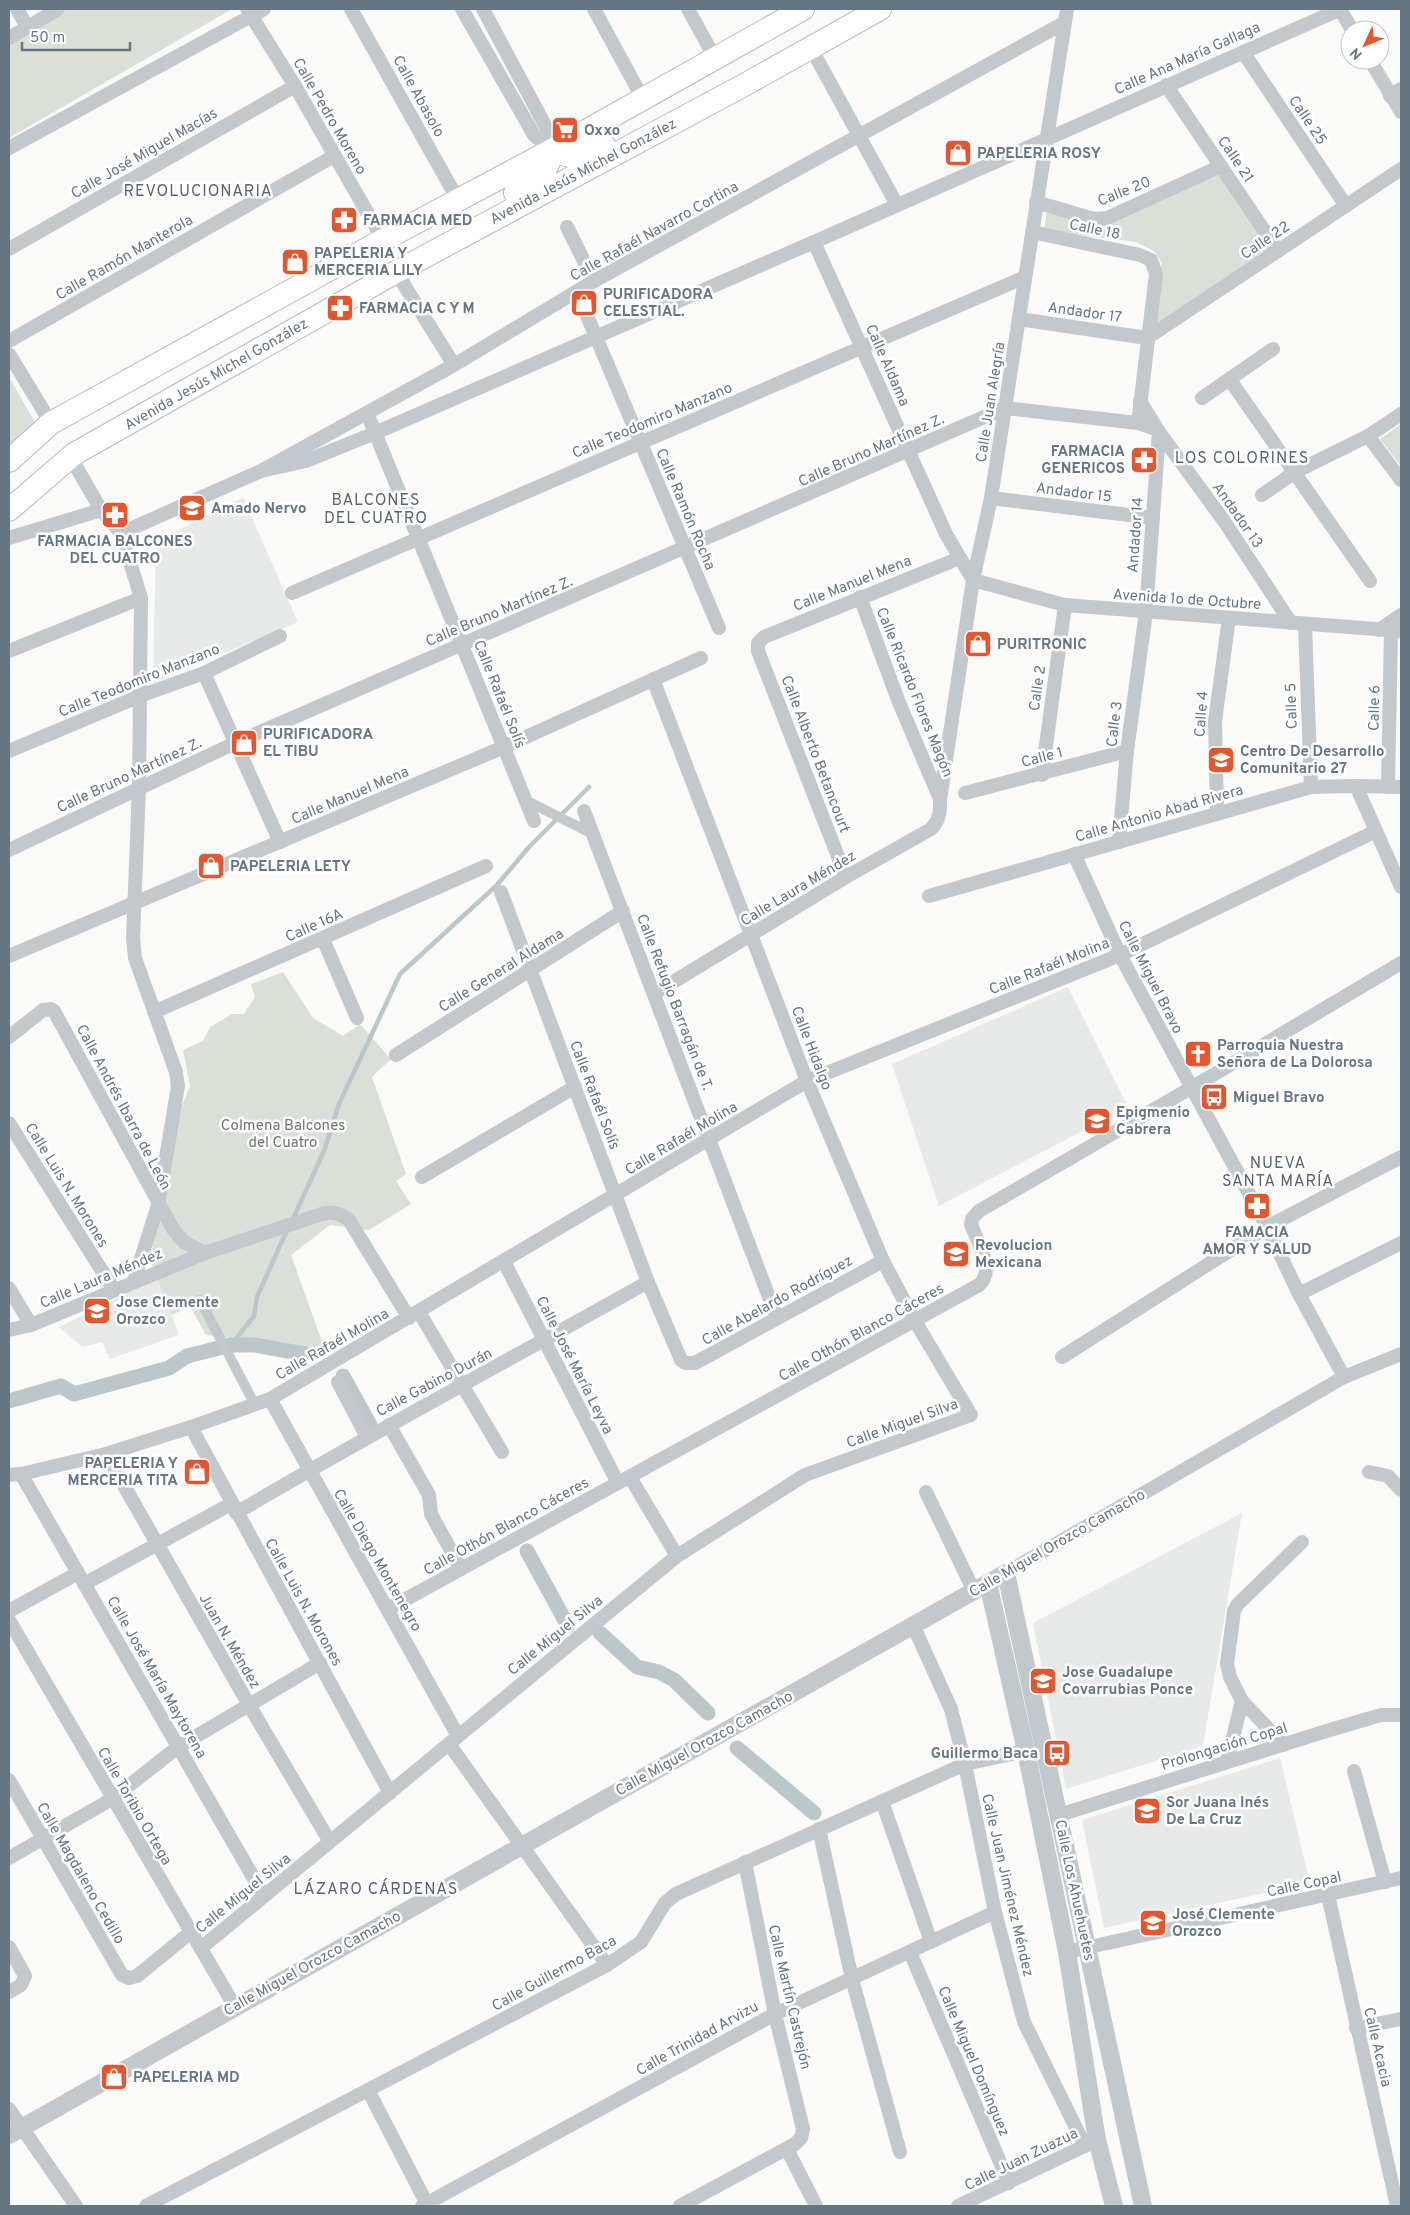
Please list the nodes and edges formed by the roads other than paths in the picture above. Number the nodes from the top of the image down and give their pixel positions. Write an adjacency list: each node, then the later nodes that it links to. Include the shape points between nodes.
1 (17, 9): 16 (street)
2 (58, 9): 16 (street)
3 (264, 9): 12 (street)
4 (351, 9): 35 (street, Calle Abasolo)
5 (462, 9): 31 (street, via 534,135)
6 (483, 9): 31 (street, via 548,129)
7 (594, 9): 26 (street)
8 (688, 9): 20 (street)
9 (880, 9): 18 (main road, Avenida Jesús Michel González)
10 (1066, 9): 15 (street, Calle Juan Alegría)
11 (1340, 9): 14 (street); 19 (street, Calle Ana María Gallaga)
12 (249, 12): 23 (street, Calle Pedro Moreno); 30 (street)
13 (790, 12): 20 (main road)
14 (1346, 20)
15 (1064, 23): 28 (street, Calle Rafaél Navarro Cortina); 29 (street, Calle Juan Alegría)
16 (27, 27): 17 (street)
17 (9, 38)
18 (811, 48): 22 (main road, Avenida Jesús Michel González); 28 (street)
19 (1243, 52): 24 (street, Calle Ana María Gallaga); 38 (street, Calle 25)
20 (716, 60): 26 (main road)
21 (1378, 70): 25 (street)
22 (746, 84): 31 (main road, via 701,92 584,156 571,158); 45 (main road, Avenida Jesús Michel González)
23 (295, 86): 32 (street, Calle Pedro Moreno); 43 (street, Calle José Miguel Macías)
24 (1166, 86): 29 (street, Calle Ana María Gallaga); 33 (street, Calle 21)
25 (1396, 92): 27 (street)
26 (643, 99): 31 (main road)
27 (1401, 112)
28 (859, 136): 37 (street); 47 (street, Calle Rafaél Navarro Cortina)
29 (1046, 138): 36 (street, Calle Juan Alegría); 37 (street, Calle Rafaél Navarro Cortina)
30 (9, 148)
31 (552, 150): 35 (main road); 45 (main road, via 549,166 537,180 431,241)
32 (334, 156): 41 (street, Calle Pedro Moreno); 52 (street, Calle Ramón Manterola)
33 (1221, 166): 36 (street, Calle 20, via 1103,219); 44 (street, Calle 21)
34 (1401, 169): 38 (street, Calle 22)
35 (458, 200): 41 (main road)
36 (1036, 202): 40 (street, Calle Juan Alegría)
37 (897, 205): 42 (street, Calle Rafaél Navarro Cortina)
38 (1346, 206): 44 (street, Calle 22)
39 (567, 227): 47 (street)
40 (1032, 232): 46 (street, Calle Juan Alegría); 51 (street, Calle 18, via 1151,260 1156,274)
41 (383, 240): 63 (main road)
42 (814, 242): 50 (street, Calle Rafaél Navarro Cortina); 53 (street, Calle Aldama)
43 (9, 249)
44 (1278, 251): 51 (street, Calle 22)
45 (396, 272): 56 (street); 70 (main road, Avenida Jesús Michel González)
46 (1025, 277): 49 (street, Calle Juan Alegría); 53 (street, Calle Teodomiro Manzano)
47 (594, 281): 48 (street, Calle Rafaél Navarro Cortina)
48 (577, 292): 50 (street, Calle Ramón Rocha); 56 (street, Calle Rafaél Navarro Cortina)
49 (1019, 319): 51 (street, Andador 17); 60 (street, Calle Juan Alegría)
50 (596, 336): 66 (street, Calle Rafaél Navarro Cortina); 68 (street, Calle Ramón Rocha)
51 (1147, 338): 59 (street)
52 (9, 341)
53 (862, 348): 68 (street, Calle Teodomiro Manzano); 69 (street, Calle Aldama)
54 (1273, 349): 57 (street)
55 (9, 354): 63 (street)
56 (454, 365): 61 (street, Calle Rafaél Navarro Cortina)
57 (1230, 380): 58 (street); 73 (street)
58 (1202, 398)
59 (1140, 401): 64 (street); 65 (street, Andador 13)
60 (1005, 408): 64 (street); 69 (street, Calle Bruno Martínez Z.); 76 (street, Calle Juan Alegría)
61 (367, 413): 66 (street, Calle Rafaél Solís); 72 (street, Calle Rafaél Navarro Cortina)
62 (1401, 414): 67 (street)
63 (51, 423): 71 (main road)
64 (1138, 423): 65 (street)
65 (1159, 431): 79 (street, Andador 14); 94 (street, Andador 13)
66 (375, 433): 72 (street, Calle Rafaél Navarro Cortina, via 306,461); 82 (street, Calle Rafaél Solís)
67 (1368, 436): 73 (street); 74 (street)
68 (641, 442): 82 (street, Calle Teodomiro Manzano); 83 (street, Calle Ramón Rocha)
69 (909, 451): 83 (street, Calle Bruno Martínez Z.); 84 (street, Calle Aldama)
70 (70, 456): 77 (main road, Avenida Jesús Michel González); 78 (street)
71 (9, 460)
72 (261, 471): 80 (street, Calle Rafaél Navarro Cortina)
73 (1295, 472): 75 (street); 86 (street)
74 (1401, 480)
75 (1262, 495)
76 (991, 498): 79 (street, Andador 15); 85 (street, Calle Juan Alegría)
77 (9, 510)
78 (100, 510): 80 (street); 81 (street)
79 (1153, 518): 91 (street, Andador 14)
80 (122, 533): 89 (street)
81 (9, 538)
82 (418, 539): 87 (street, Calle Teodomiro Manzano); 99 (street, Calle Rafaél Solís)
83 (685, 548): 95 (street, Calle Ramón Rocha); 99 (street, Calle Bruno Martínez Z.)
84 (960, 558): 85 (street, Calle Aldama); 88 (street, Calle Manuel Mena)
85 (973, 580): 90 (street, Avenida 1o de Octubre); 115 (street, Calle Juan Alegría)
86 (1370, 581)
87 (292, 593)
88 (860, 597): 98 (street, Calle Manuel Mena, via 764,637); 115 (street, Calle Ricardo Flores Magón)
89 (141, 598): 100 (street); 104 (street)
90 (1065, 606): 91 (street, Avenida 1o de Octubre); 109 (street, Calle 2)
91 (1146, 612): 93 (street, Avenida 1o de Octubre); 108 (street, Calle 3)
92 (1401, 615): 96 (street)
93 (1229, 618): 94 (street, Avenida 1o de Octubre); 118 (street, Calle 4, via 1215,721)
94 (1298, 623): 96 (street, Avenida 1o de Octubre); 111 (street, Calle 5)
95 (719, 628)
96 (1391, 630): 112 (street, Calle 6)
97 (280, 636): 102 (street, Calle Teodomiro Manzano)
98 (758, 643): 127 (street, Calle Alberto Betancourt, via 758,651)
99 (462, 645): 105 (street, Calle Bruno Martínez Z.); 106 (street, Calle Rafaél Solís)
100 (9, 651)
101 (701, 658): 103 (street, Calle Manuel Mena)
102 (204, 673): 104 (street, Calle Teodomiro Manzano); 105 (street)
103 (653, 679): 106 (street, Calle Manuel Mena); 133 (street, Calle Hidalgo)
104 (140, 696): 107 (street, Calle Teodomiro Manzano); 113 (street)
105 (235, 743): 113 (street, Calle Bruno Martínez Z.); 122 (street)
106 (504, 747): 116 (street, Calle Rafaél Solís); 122 (street, Calle Manuel Mena)
107 (9, 751)
108 (1127, 751): 109 (street, Calle 1); 123 (street, Calle 3)
109 (1042, 774): 114 (street, Calle 1)
110 (1356, 786): 111 (street, Calle Antonio Abad Rivera); 112 (street, Calle Antonio Abad Rivera); 121 (street)
111 (1311, 787): 118 (street, Calle Antonio Abad Rivera)
112 (1395, 787)
113 (139, 788): 124 (street, Calle Bruno Martínez Z.); 131 (street)
114 (965, 794)
115 (940, 800): 127 (street, Calle Laura Méndez, via 940,814 931,829)
116 (529, 802): 119 (street, Calle Rafaél Solís); 120 (street)
117 (584, 811): 120 (street, Calle Refugio Barragán de T.)
118 (1217, 813): 123 (street, Calle Antonio Abad Rivera)
119 (534, 821)
120 (589, 832): 132 (street, Calle Refugio Barragán de T.)
121 (1376, 832): 128 (street); 135 (street, Calle Rafaél Molina)
122 (280, 842): 131 (street, Calle Manuel Mena)
123 (1119, 842): 125 (street, Calle Antonio Abad Rivera)
124 (9, 850)
125 (1074, 854): 130 (street, Calle Antonio Abad Rivera); 135 (street, Calle Miguel Bravo)
126 (486, 866): 134 (street, Calle 16A)
127 (846, 877): 133 (street, Calle Laura Méndez)
128 (1401, 887)
129 (501, 892): 138 (street, Calle Rafaél Solís)
130 (929, 896)
131 (136, 903): 136 (street, Calle Manuel Mena); 140 (street, via 135,958)
132 (623, 911): 138 (street, Calle General Aldama); 139 (street, Calle Refugio Barragán de T.)
133 (751, 935): 139 (street, Calle Laura Méndez); 144 (street, Calle Hidalgo)
134 (323, 939): 140 (street, Calle 16A); 141 (street)
135 (1120, 955): 144 (street, Calle Rafaél Molina); 146 (street, Calle Miguel Bravo)
136 (9, 956)
137 (1401, 963): 146 (street, Calle Othón Blanco Cáceres)
138 (530, 970): 143 (street, Calle General Aldama); 145 (street, Calle Rafaél Solís)
139 (655, 993): 148 (street, Calle Refugio Barragán de T.)
140 (154, 1012): 152 (street, via 178,1086)
141 (357, 1018)
142 (9, 1037): 152 (street, Calle Andrés Ibarra de León, via 43,1010 54,1011)
143 (396, 1055)
144 (807, 1081): 148 (street, Calle Rafaél Molina); 156 (street, Calle Hidalgo)
145 (574, 1087): 150 (street); 151 (street, Calle Rafaél Solís)
146 (1191, 1088): 153 (street, Calle Miguel Bravo); 166 (street, Calle Othón Blanco Cáceres, via 979,1211 971,1224 988,1268 983,1281)
147 (9, 1123): 161 (street, Calle Luis N. Morones)
148 (710, 1140): 151 (street, Calle Rafaél Molina); 165 (street, Calle Refugio Barragán de T.)
149 (1401, 1157): 153 (street)
150 (422, 1177)
151 (615, 1196): 157 (street, Calle Rafaél Molina); 159 (street, Calle Rafaél Solís)
152 (158, 1205): 155 (street, Calle Andrés Ibarra de León, via 178,1236); 158 (street)
153 (1267, 1227): 162 (street, Calle Miguel Bravo); 171 (street)
154 (1401, 1243): 162 (street)
155 (205, 1253): 158 (street, Calle Laura Méndez); 164 (street, Calle Laura Méndez, via 332,1212 349,1220)
156 (883, 1261): 165 (street, Calle Abelardo Rodríguez); 166 (street, Calle Hidalgo)
157 (504, 1262): 164 (street, Calle Rafaél Molina); 169 (street, Calle José María Leyva)
158 (134, 1282): 161 (street, Calle Laura Méndez)
159 (648, 1282): 169 (street, Calle Gabino Durán); 172 (street, Calle Rafaél Solís, via 678,1355)
160 (9, 1288): 167 (street)
161 (114, 1290): 167 (street, Calle Laura Méndez)
162 (1300, 1294): 173 (street, Calle Miguel Bravo)
163 (200, 1300): 177 (street)
164 (414, 1315): 175 (street, Calle Laura Méndez); 176 (street, Calle Rafaél Molina)
165 (777, 1318): 172 (street, Calle Abelardo Rodríguez, via 695,1363)
166 (915, 1321): 178 (street, Calle Hidalgo); 187 (street, Calle Othón Blanco Cáceres)
167 (31, 1326): 168 (street, Calle Laura Méndez)
168 (9, 1330)
169 (544, 1341): 175 (street, Calle Gabino Durán); 187 (street, Calle José María Leyva)
170 (1401, 1354): 173 (street, Calle Miguel Orozco Camacho)
171 (1062, 1357)
172 (686, 1363)
173 (1344, 1377): 195 (street, Calle Miguel Orozco Camacho)
174 (338, 1382): 181 (street)
175 (464, 1386): 179 (street, Calle Gabino Durán); 182 (street, Calle Laura Méndez)
176 (270, 1399): 177 (street, Calle Rafaél Molina); 184 (street, Calle Diego Montenegro)
177 (255, 1405): 180 (street, Calle Rafaél Molina)
178 (971, 1415): 193 (street, Calle Miguel Silva, via 805,1475)
179 (389, 1425): 181 (street, Calle Gabino Durán); 194 (street, via 429,1495 431,1514)
180 (191, 1427): 183 (street, Calle Rafaél Molina); 190 (street, Calle Luis N. Morones)
181 (367, 1437): 184 (street, Calle Gabino Durán)
182 (502, 1452)
183 (106, 1454): 186 (street, Calle Rafaél Molina); 192 (street, Juan N. Méndez)
184 (308, 1470): 190 (street, Calle Gabino Durán); 198 (street, Calle Diego Montenegro)
185 (1369, 1472): 188 (street, via 1388,1476)
186 (15, 1474): 196 (street, Calle José María Maytorena)
187 (624, 1480): 193 (street, Calle José María Leyva); 194 (street, Calle Othón Blanco Cáceres)
188 (1401, 1490)
189 (926, 1492): 197 (street)
190 (234, 1508): 192 (street, Calle Gabino Durán); 202 (street, Calle Luis N. Morones)
191 (1302, 1542): 203 (street, via 1243,1598 1234,1611 1227,1664)
192 (157, 1545): 196 (street, Calle Gabino Durán); 204 (street, Juan N. Méndez)
193 (677, 1556): 206 (street, Calle Miguel Silva)
194 (462, 1569): 198 (street, Calle Othón Blanco Cáceres)
195 (1006, 1573): 197 (street, Calle Miguel Orozco Camacho); 217 (street, Calle Los Ahuehuetes)
196 (81, 1579): 199 (street, Calle Gabino Durán); 208 (street, Calle José María Maytorena)
197 (981, 1587): 201 (street, Calle Miguel Orozco Camacho); 209 (street, Calle Los Ahuehuetes)
198 (388, 1610): 206 (street, Calle Diego Montenegro)
199 (9, 1611)
200 (9, 1620): 215 (street, Calle Toribio Ortega)
201 (913, 1626): 211 (street, Calle Juan Jiménez Méndez, via 951,1709); 221 (street, Calle Miguel Orozco Camacho)
202 (320, 1663): 204 (street); 214 (street, Calle Luis N. Morones)
203 (1242, 1701): 207 (street); 210 (street)
204 (249, 1705): 208 (street); 220 (street, Juan N. Méndez)
205 (1401, 1715): 207 (street, Prolongación Copal, via 1381,1715)
206 (454, 1740): 214 (street, Calle Miguel Silva); 221 (street, Calle Diego Montenegro)
207 (1284, 1744): 210 (street, Prolongación Copal)
208 (178, 1747): 215 (street); 226 (street, Calle José María Maytorena)
209 (1026, 1751): 211 (street, Calle Guillermo Baca); 235 (street, Calle Los Ahuehuetes)
210 (1227, 1762): 217 (street, Prolongación Copal)
211 (965, 1764): 216 (street, Calle Guillermo Baca); 228 (street, Calle Juan Jiménez Méndez)
212 (1354, 1771): 225 (street)
213 (9, 1780): 219 (street, Calle Magdaleno Cedillo)
214 (390, 1793): 220 (street, Calle Miguel Silva)
215 (112, 1799): 219 (street); 229 (street, Calle Toribio Ortega)
216 (882, 1801): 218 (street, Calle Guillermo Baca); 230 (street)
217 (1059, 1815): 233 (street, Calle Los Ahuehuetes)
218 (819, 1829): 223 (street, Calle Guillermo Baca); 238 (street)
219 (42, 1839): 222 (street); 237 (street, Calle Magdaleno Cedillo, via 122,1975)
220 (330, 1842): 226 (street, Calle Miguel Silva)
221 (521, 1846): 236 (street, Calle Diego Montenegro); 240 (street, Calle Miguel Orozco Camacho)
222 (9, 1858)
223 (745, 1862): 236 (street, Calle Guillermo Baca, via 670,1898 641,1942); 241 (street, Calle Martín Castrejón)
224 (1401, 1878): 225 (street, Calle Copal)
225 (1384, 1882): 227 (street, Calle Copal)
226 (264, 1896): 232 (street, Calle Miguel Silva)
227 (1328, 1896): 233 (street, Calle Copal); 243 (street, Calle Acacia)
228 (995, 1912): 230 (street, Calle Trinidad Arvizu); 247 (street, Calle Juan Jiménez Méndez, via 1027,2032)
229 (191, 1932): 232 (street, Calle Toribio Ortega); 237 (street, Calle Miguel Silva, via 137,1976)
230 (931, 1942): 234 (street, Calle Trinidad Arvizu)
231 (9, 1947): 239 (street, via 25,1976 23,1982)
232 (201, 1948): 240 (street, Calle Toribio Ortega)
233 (1087, 1948): 235 (street, Calle Copal); 258 (street, Calle Los Ahuehuetes)
234 (910, 1952): 238 (street, Calle Trinidad Arvizu); 250 (street, Calle Miguel Domínguez)
235 (1067, 1952): 247 (street, Calle Los Ahuehuetes)
236 (607, 1965): 244 (street, Calle Guillermo Baca)
237 (129, 1978)
238 (852, 1980): 241 (street, Calle Trinidad Arvizu); 249 (street)
239 (9, 1992)
240 (235, 2007): 246 (street, Calle Miguel Orozco Camacho)
241 (775, 2014): 248 (street, Calle Martín Castrejón, via 803,2129 801,2138); 253 (street, Calle Trinidad Arvizu)
242 (1401, 2019): 243 (street)
243 (1356, 2028): 259 (street, Calle Acacia)
244 (368, 2090): 252 (street, Calle Guillermo Baca); 253 (street)
245 (9, 2109): 246 (street)
246 (16, 2131): 251 (street)
247 (1091, 2143): 250 (street, Calle Juan Zuazua); 257 (street, Calle Los Ahuehuetes)
248 (787, 2149): 254 (street); 255 (street)
249 (900, 2152)
250 (1009, 2183): 256 (street, Calle Juan Zuazua)
251 (76, 2206)
252 (146, 2206)
253 (426, 2206)
254 (680, 2206)
255 (816, 2206)
256 (958, 2206)
257 (1114, 2206)
258 (1143, 2206)
259 (1397, 2206)

